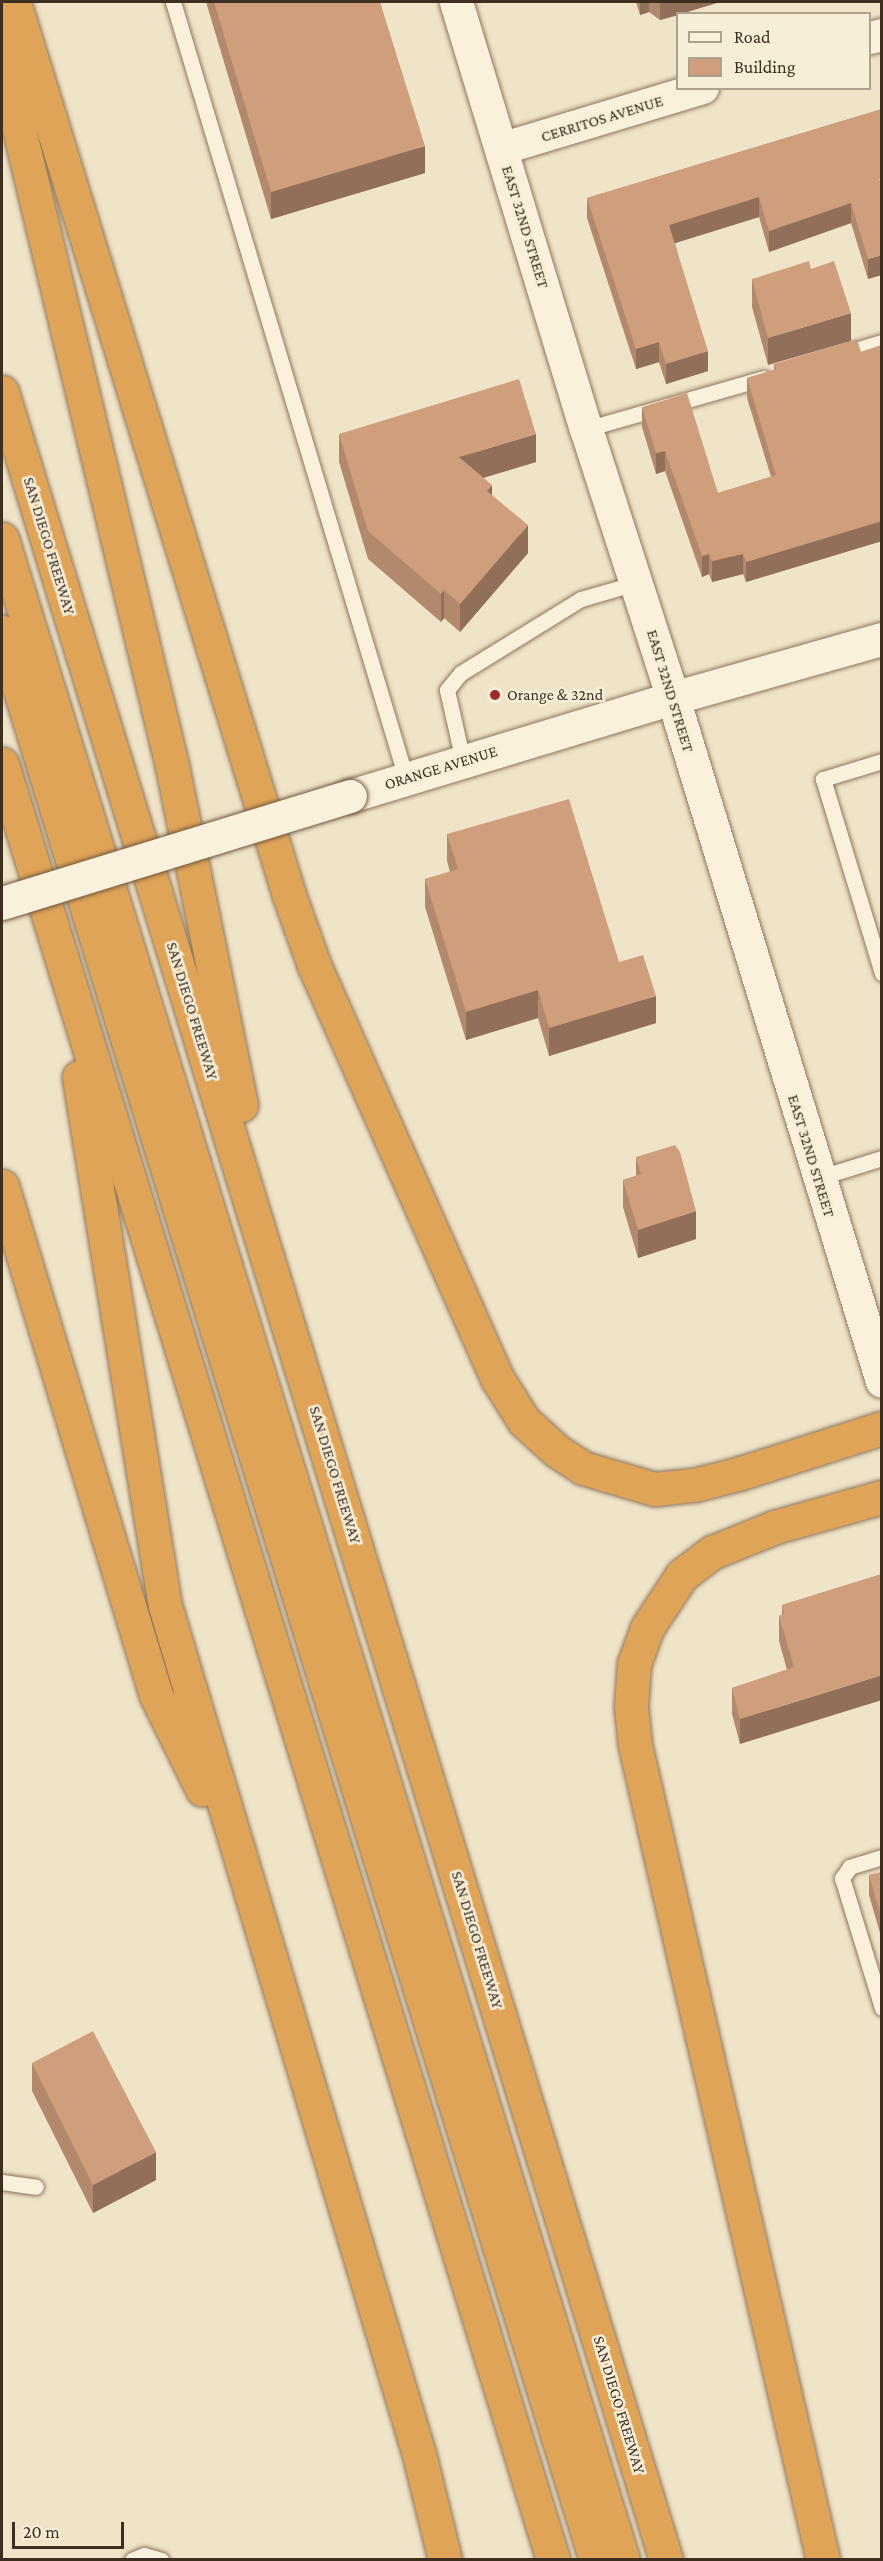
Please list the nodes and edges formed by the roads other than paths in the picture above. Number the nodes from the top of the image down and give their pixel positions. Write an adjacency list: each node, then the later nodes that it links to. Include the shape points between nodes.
1 (3, 2): 27 (highway, via 13,104 172,766)
2 (14, 2): 29 (highway, via 289,895 314,965 497,1378 524,1421 557,1451 583,1468 655,1489 738,1474)
3 (173, 2): 20 (lane)
4 (456, 2): 6 (main road, EAST 32ND STREET)
5 (696, 90): 6 (street, CERRITOS AVENUE)
6 (501, 149): 11 (main road, EAST 32ND STREET)
7 (882, 342): 8 (lane)
8 (831, 358)
9 (777, 374): 11 (lane)
10 (2, 392): 27 (highway, SAN DIEGO FREEWAY)
11 (586, 429): 13 (main road, EAST 32ND STREET)
12 (2, 539): 41 (highway)
13 (636, 583): 16 (main road, EAST 32ND STREET); 17 (lane, via 581,599 461,673 447,690)
14 (2, 632): 40 (highway)
15 (882, 639): 16 (main road, ORANGE AVENUE)
16 (673, 698): 17 (main road, ORANGE AVENUE); 25 (main road, EAST 32ND STREET)
17 (463, 761): 20 (main road, ORANGE AVENUE)
18 (882, 761): 23 (lane, via 823,779)
19 (2, 764): 22 (highway)
20 (406, 778): 21 (main road, ORANGE AVENUE, bridge)
21 (2, 903)
22 (60, 954): 32 (highway, via 165,1606); 39 (highway)
23 (882, 973)
24 (882, 1158): 25 (lane)
25 (818, 1178): 28 (main road, EAST 32ND STREET)
26 (2, 1185): 32 (highway, via 156,1695)
27 (277, 1286): 42 (highway, SAN DIEGO FREEWAY)
28 (882, 1381)
29 (882, 1428)
30 (882, 1497): 43 (highway, via 775,1527 713,1552 682,1575 647,1628 634,1664 631,1706 635,1744)
31 (882, 1857): 33 (lane, via 850,1867 842,1878)
32 (242, 1871): 38 (highway, via 396,2374)
33 (882, 2008)
34 (2, 2182): 35 (lane)
35 (36, 2187)
36 (132, 2559): 37 (lane, via 144,2555)
37 (161, 2559)
38 (445, 2559)
39 (553, 2559)
40 (596, 2559)
41 (623, 2559)
42 (666, 2559)
43 (823, 2559)

